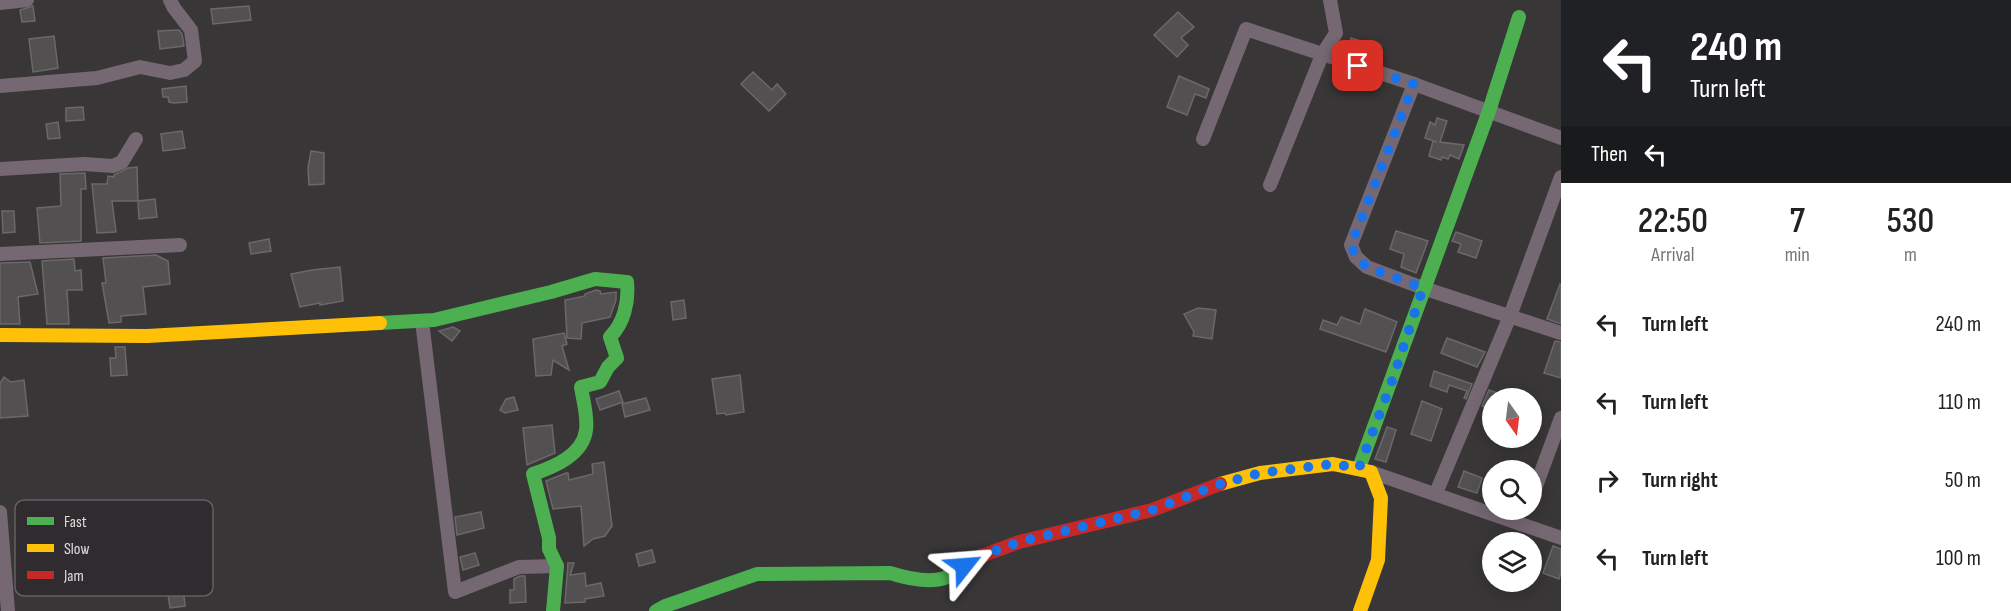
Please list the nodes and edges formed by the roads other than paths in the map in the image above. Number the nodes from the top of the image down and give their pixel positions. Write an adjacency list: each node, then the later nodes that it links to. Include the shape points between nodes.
1 (27, 0): 4 (street)
2 (170, 0): 8 (street, via 191,30 195,61 184,70 170,73 140,67 97,78)
3 (1330, 0): 6 (street, via 1336,33)
4 (0, 3)
5 (1518, 17): 9 (street)
6 (1322, 55): 7 (street); 12 (street, via 1246,29); 15 (street)
7 (1414, 84): 9 (street); 18 (street, via 1351,245 1356,257 1367,267)
8 (0, 86)
9 (1489, 111): 10 (street); 18 (street)
10 (1561, 138)
11 (136, 139): 13 (street, via 122,162 113,166)
12 (1203, 139)
13 (0, 169)
14 (1561, 177): 19 (street)
15 (1270, 185)
16 (180, 245): 17 (street)
17 (0, 254)
18 (1423, 288): 19 (street); 24 (street)
19 (1510, 316): 21 (street); 26 (street)
20 (422, 321): 22 (street, via 147,336); 31 (street, via 455,592 519,567); 31 (street, via 595,279 627,282 629,298 618,329 610,337 617,358 600,382 581,387 586,430 580,446 558,465 532,474 549,549)
21 (1561, 333)
22 (0, 335)
23 (1561, 418): 25 (street)
24 (1365, 470): 26 (street); 35 (street, via 1333,464 1260,473 1152,510 1019,542 978,557 938,580 890,573 757,574); 36 (street, via 1381,498 1378,560)
25 (1542, 470)
26 (1436, 493): 29 (street)
27 (0, 512): 32 (street)
28 (1523, 520): 29 (street)
29 (1522, 524): 30 (street)
30 (1561, 538)
31 (557, 566): 34 (street)
32 (3, 593): 33 (street)
33 (8, 611)
34 (553, 611)
35 (656, 611)
36 (1360, 611)

